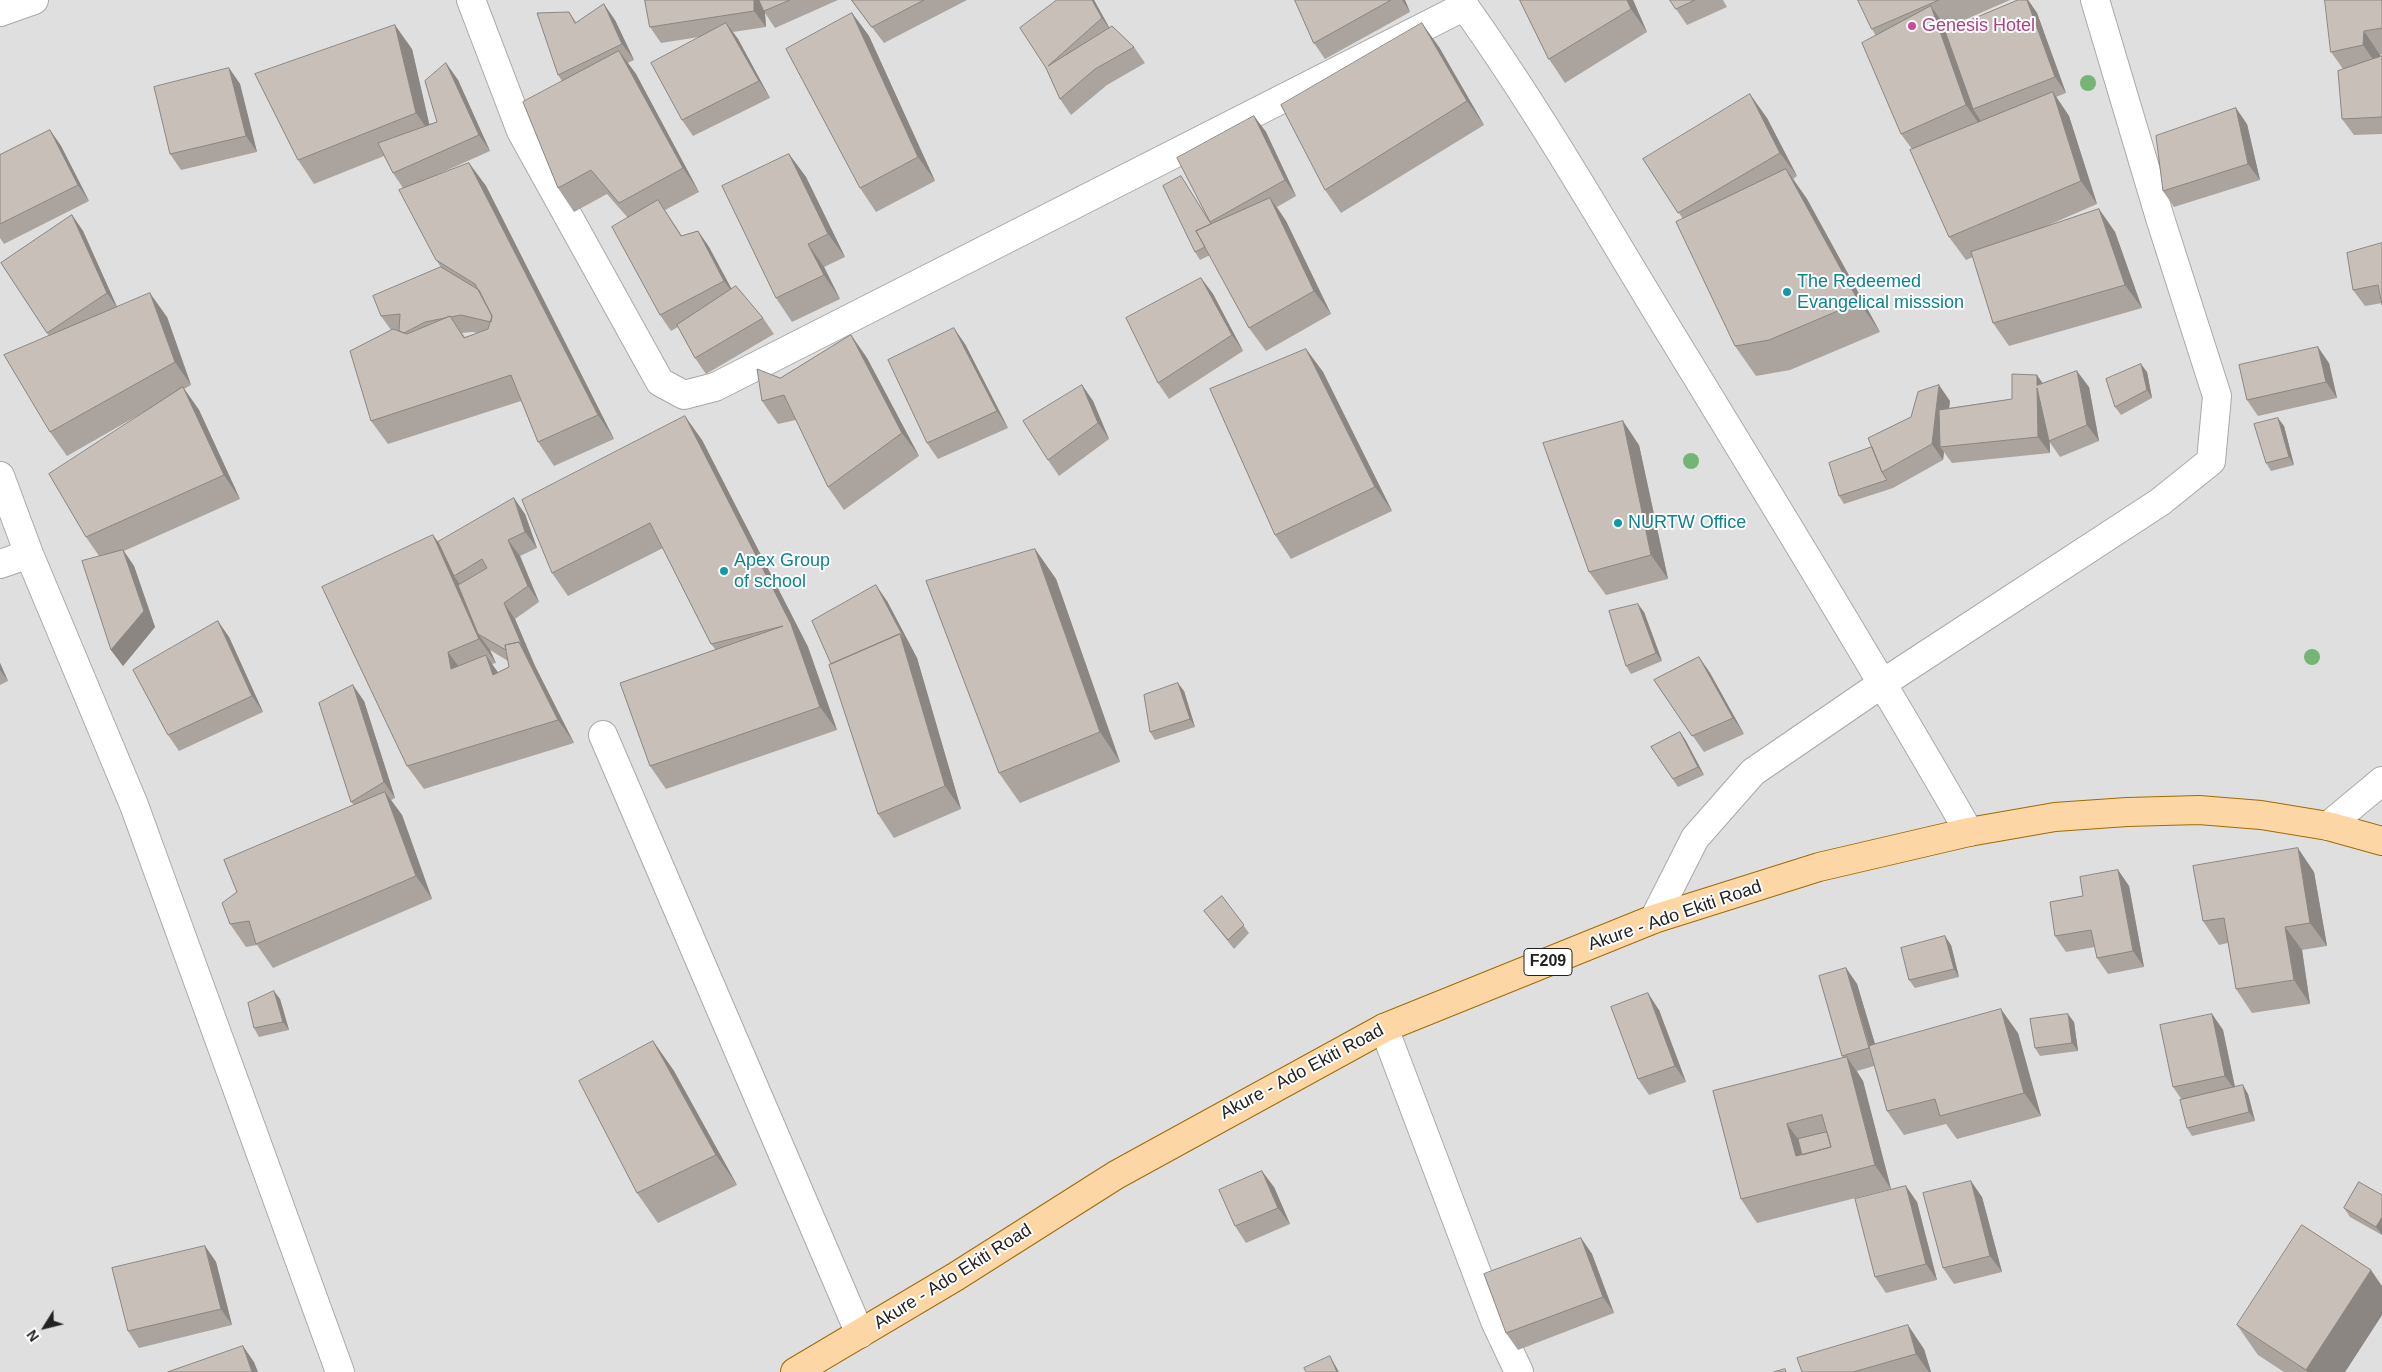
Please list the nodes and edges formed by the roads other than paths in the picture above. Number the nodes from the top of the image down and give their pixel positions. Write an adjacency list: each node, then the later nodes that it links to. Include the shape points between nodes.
1 (34, 0): 5 (street)
2 (471, 0): 4 (street, via 521,131 660,382 684,395 722,383)
3 (2095, 0): 9 (street, via 2217,396 2211,461 2160,502)
4 (1463, 3): 9 (street, via 1535,112)
5 (0, 12)
6 (0, 476): 7 (street)
7 (29, 554): 8 (street); 18 (street, via 134,805)
8 (0, 564)
9 (1883, 683): 13 (street); 15 (street, via 1754,772 1695,838)
10 (603, 735): 17 (street)
11 (2382, 781): 12 (street)
12 (2328, 826): 13 (main road, Akure - Ado Ekiti Road / F209, via 2261,815 2199,810 2055,817); 14 (main road, Akure - Ado Ekiti Road / F209)
13 (1969, 832): 15 (main road, Akure - Ado Ekiti Road / F209, via 1819,867)
14 (2382, 841)
15 (1654, 919): 16 (main road, Akure - Ado Ekiti Road / F209)
16 (1384, 1028): 17 (main road, Akure - Ado Ekiti Road / F209, via 1116,1175); 20 (street, via 1494,1321)
17 (860, 1334): 19 (main road, Akure - Ado Ekiti Road / F209)
18 (340, 1372)
19 (795, 1372)
20 (1519, 1372)

